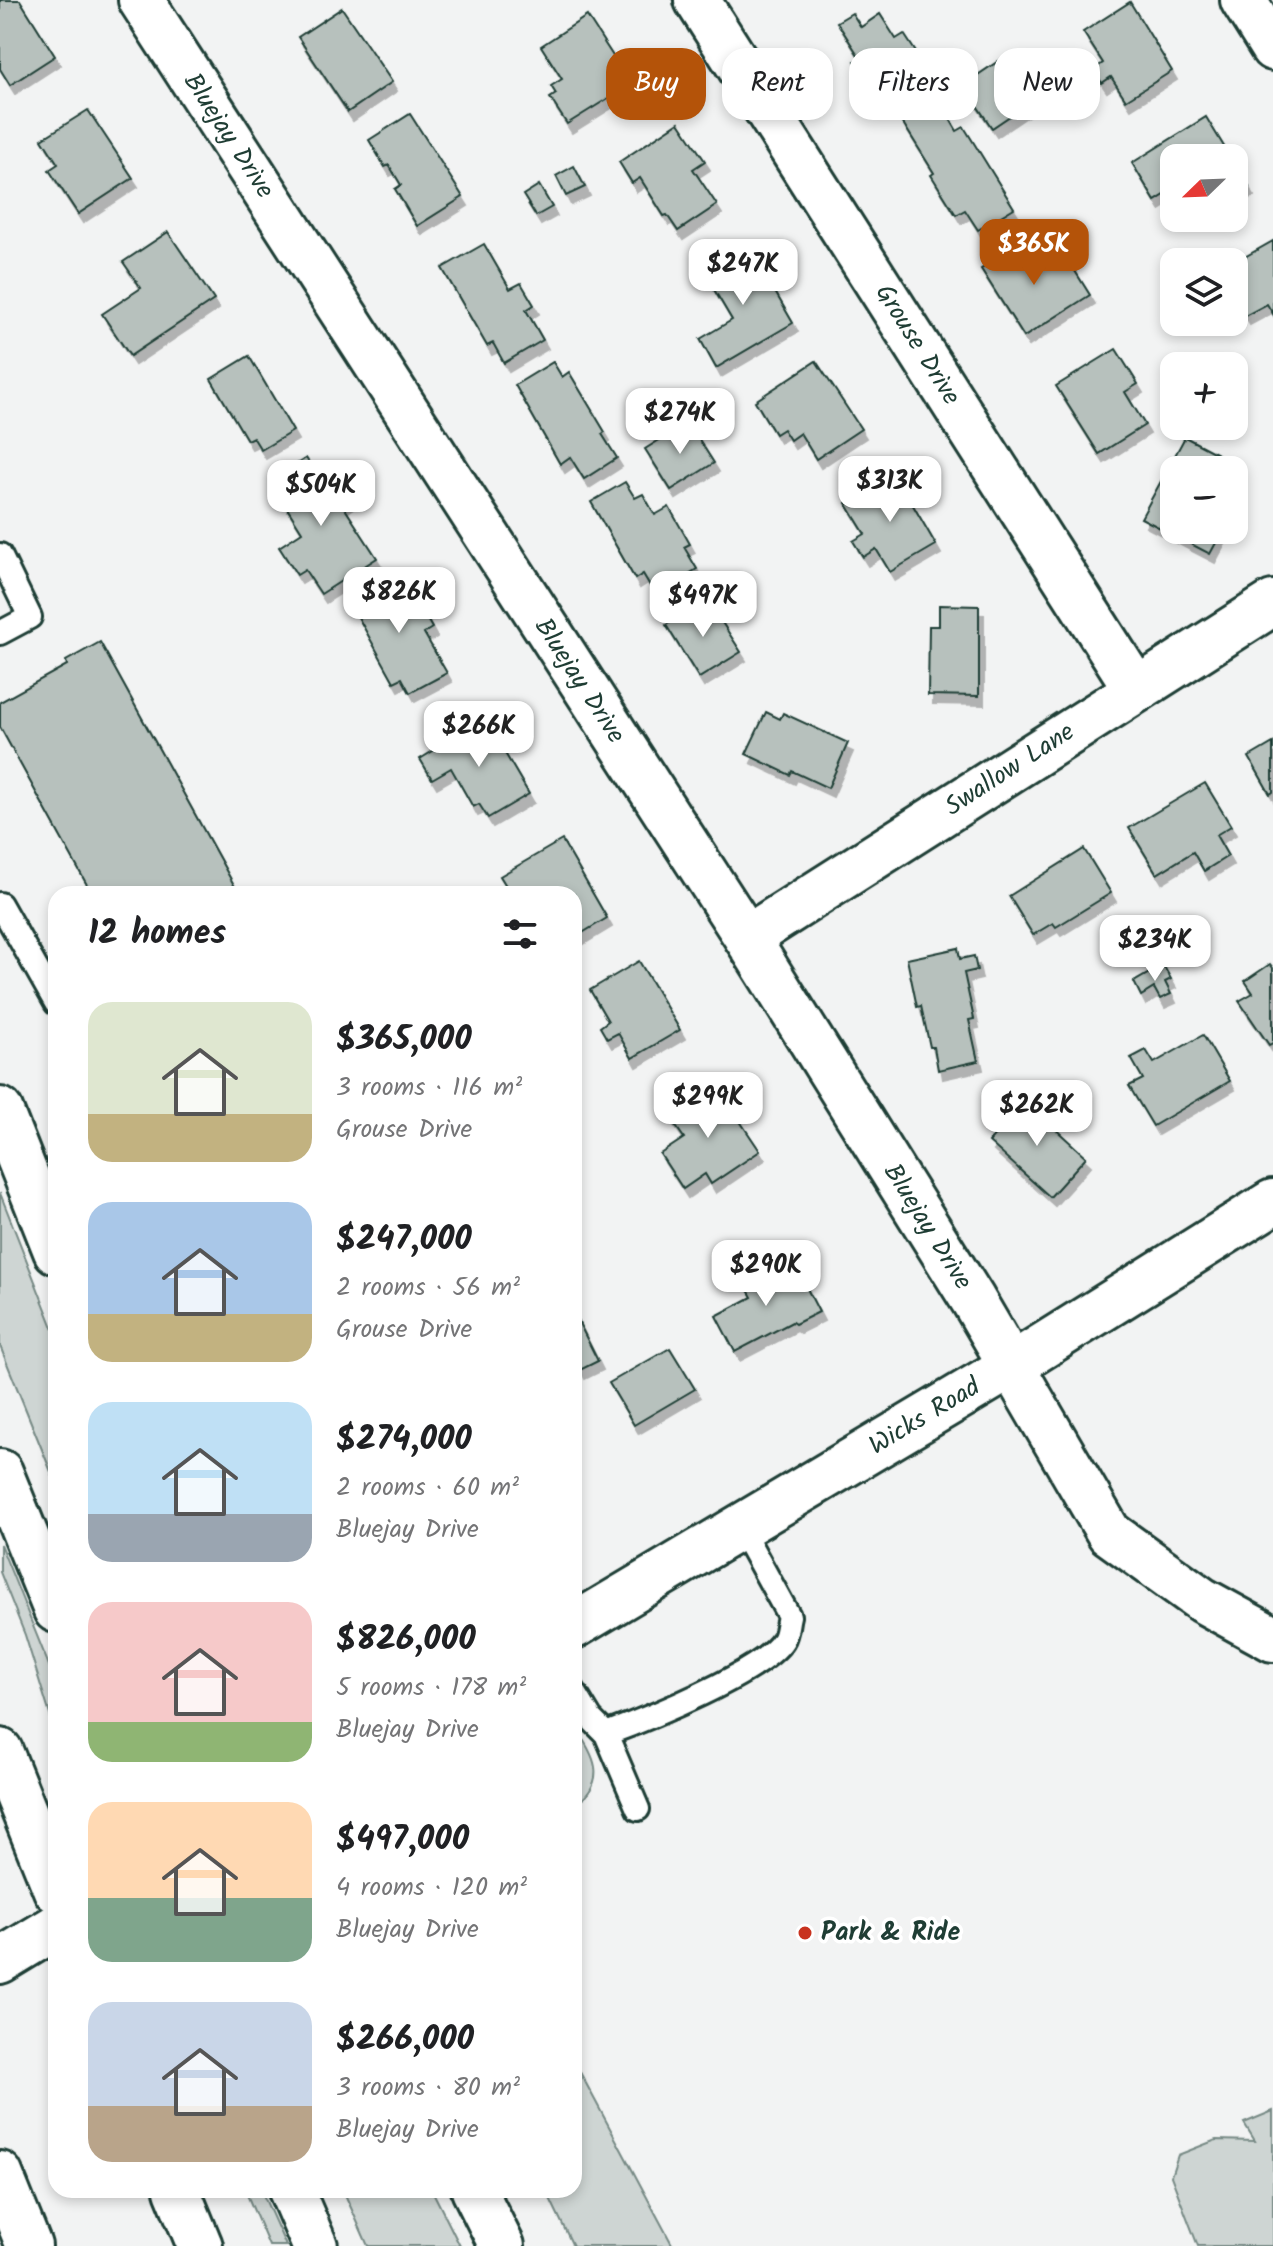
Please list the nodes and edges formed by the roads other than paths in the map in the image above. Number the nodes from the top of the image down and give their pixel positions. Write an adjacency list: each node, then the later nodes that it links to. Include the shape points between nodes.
1 (141, 0): 10 (main road, Bluejay Drive)
2 (697, 0): 8 (main road, Grouse Drive)
3 (1243, 0): 4 (main road)
4 (1273, 48)
5 (0, 555): 7 (lane, via 30,617)
6 (1273, 603): 8 (main road, Swallow Lane)
7 (0, 633)
8 (1136, 689): 10 (main road, Swallow Lane)
9 (0, 904): 11 (lane)
10 (747, 938): 15 (main road, Bluejay Drive)
11 (48, 989)
12 (0, 1110): 14 (main road)
13 (1273, 1202): 15 (main road, Wicks Road)
14 (48, 1231)
15 (1011, 1366): 17 (main road, Wicks Road); 20 (main road, Bluejay Drive, via 1109,1533 1202,1600)
16 (0, 1472): 18 (main road)
17 (740, 1527): 19 (main road, Wicks Road); 22 (lane, via 789,1616 784,1639 764,1661)
18 (48, 1590)
19 (582, 1621)
20 (1273, 1639)
21 (582, 1704): 22 (lane)
22 (606, 1734): 24 (lane)
23 (0, 1751): 25 (main road)
24 (638, 1809)
25 (48, 1870)
26 (48, 1932): 27 (main road)
27 (0, 1961)
28 (0, 2174): 32 (main road)
29 (180, 2198): 33 (main road)
30 (294, 2198): 34 (main road)
31 (478, 2198): 35 (main road)
32 (29, 2246)
33 (200, 2246)
34 (315, 2246)
35 (502, 2246)

